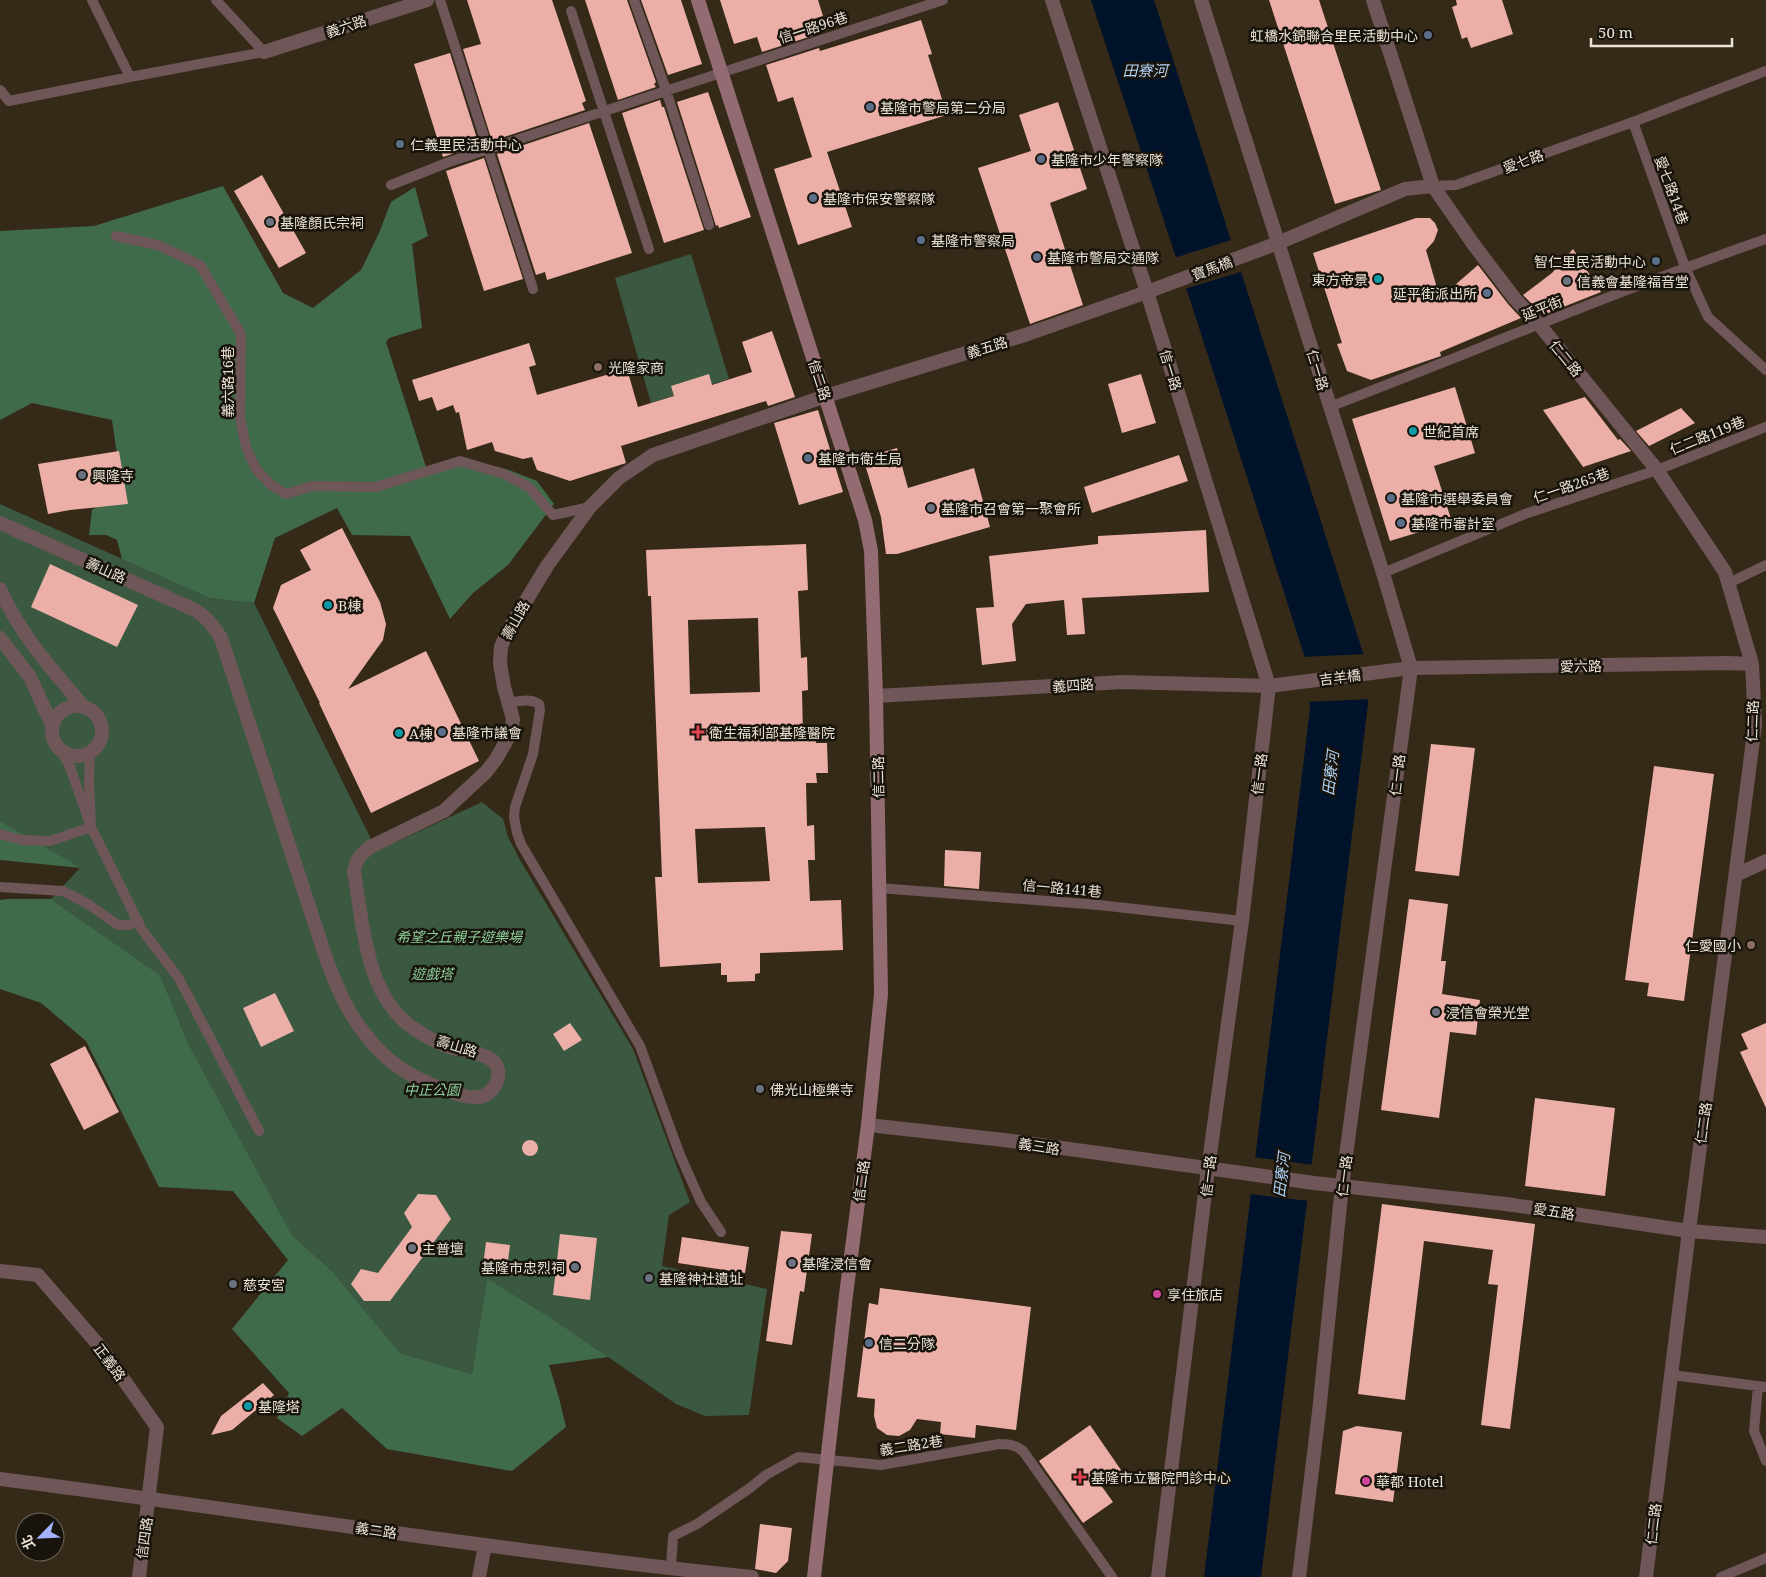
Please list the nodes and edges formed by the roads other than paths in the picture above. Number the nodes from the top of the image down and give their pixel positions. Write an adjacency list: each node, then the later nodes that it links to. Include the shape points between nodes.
1 (92, 0): 15 (lane)
2 (216, 0): 12 (lane)
3 (427, 0): 12 (street, 義六路)
4 (440, 0): 20 (lane)
5 (634, 0): 17 (lane)
6 (698, 0): 14 (main road, 信二路)
7 (943, 0): 14 (lane, 信一路96巷)
8 (1052, 0): 30 (street, 信一路)
9 (1200, 0): 26 (street, 仁一路)
10 (1373, 0): 22 (street, 仁二路)
11 (571, 11): 18 (lane)
12 (264, 52): 15 (lane, 義六路)
13 (1766, 71): 19 (lane, 愛七路)
14 (721, 72): 17 (lane, 信一路96巷); 33 (main road, 信二路)
15 (130, 77): 16 (lane, 義六路, via 9,101)
16 (0, 90)
17 (666, 90): 18 (lane, 信一路96巷); 23 (lane)
18 (605, 110): 20 (lane, 信一路96巷); 27 (lane)
19 (1633, 122): 22 (lane, 愛七路, via 1456,185); 28 (lane, 愛七路14巷)
20 (488, 150): 21 (lane, 信一路96巷); 29 (lane)
21 (391, 186)
22 (1433, 186): 26 (street, 愛七路, via 1405,189); 31 (street, 仁二路, via 1515,299)
23 (709, 225)
24 (116, 236): 37 (lane, 義六路16巷, via 158,245 200,265 241,334 240,418 246,447 256,469 270,484 286,494 312,486 376,487 460,461 504,474 530,487 553,516)
25 (1766, 239): 28 (lane, 延平街)
26 (1278, 243): 30 (street, 寶馬橋); 34 (street, 仁一路)
27 (649, 249)
28 (1685, 267): 31 (lane, 延平街); 32 (lane, 愛七路14巷, via 1708,317)
29 (533, 289)
30 (1147, 292): 33 (street, 義五路, via 1025,335); 46 (street, 信一路)
31 (1538, 324): 34 (lane, 延平街); 36 (street, 仁二路)
32 (1766, 370)
33 (826, 396): 37 (street, 壽山路, via 653,455 619,478); 47 (main road, 信二路, via 866,520)
34 (1329, 407): 40 (street, 仁一路)
35 (1766, 427): 36 (lane, 仁二路119巷)
36 (1657, 470): 40 (lane, 仁一路265巷, via 1525,514); 41 (street, 仁二路, via 1725,572)
37 (590, 507): 48 (street, 壽山路, via 547,566 507,632 500,662)
38 (0, 523): 48 (street, 壽山路, via 195,610 215,627 344,1003 370,1040 399,1067 425,1082 468,1097 480,1097 491,1091 497,1082 496,1068 487,1056 450,1047 421,1034 396,1013 371,967 354,872 360,854 444,811 486,772 511,733 513,719)
39 (1766, 565): 41 (lane)
40 (1383, 573): 45 (street, 仁一路)
41 (1729, 583): 44 (street, 仁二路)
42 (0, 589): 49 (street, via 33,646)
43 (0, 638): 50 (street, via 30,677)
44 (1752, 664): 45 (street, 愛六路); 56 (street, 仁二路, via 1755,725)
45 (1410, 668): 46 (street, 吉羊橋); 64 (street, 仁一路)
46 (1269, 686): 47 (street, 義四路, via 1122,682); 60 (street, 信一路)
47 (876, 696): 58 (main road, 信二路)
48 (509, 703): 66 (lane, via 535,701 540,710 532,754 515,808 521,844 640,1046 680,1155 701,1202)
49 (84, 707): 50 (street, via 63,710); 52 (street, via 94,714 102,728 98,743)
50 (52, 725): 51 (street)
51 (60, 749): 52 (street, via 80,756); 53 (lane, via 70,767)
52 (90, 752): 53 (lane)
53 (91, 827): 54 (lane, via 50,841 22,840); 59 (lane)
54 (0, 834)
55 (1766, 861): 56 (street)
56 (1736, 875): 65 (street, 仁二路)
57 (0, 887): 59 (lane, via 63,891 118,926)
58 (879, 888): 60 (lane, 信一路141巷, via 1099,905); 61 (main road, 信二路, via 881,994)
59 (138, 920): 62 (lane, via 178,977)
60 (1242, 921): 63 (street, 信一路)
61 (868, 1125): 63 (street, 義三路, via 1004,1140); 71 (main road, 信二路)
62 (259, 1131)
63 (1208, 1169): 64 (street, 義三路); 83 (street, 信一路)
64 (1342, 1186): 65 (street, 愛五路, via 1506,1204); 84 (street, 仁一路)
65 (1689, 1231): 67 (street, 愛五路); 69 (street, 仁二路)
66 (721, 1232)
67 (1766, 1237)
68 (0, 1271): 74 (street, 正義路, via 38,1275 102,1349 157,1427)
69 (1672, 1375): 70 (lane); 85 (street, 仁二路)
70 (1762, 1386): 72 (lane, via 1754,1432)
71 (827, 1459): 77 (lane, 義二路2巷, via 798,1457 766,1475 697,1524 673,1536); 81 (main road, 信二路); 82 (lane, 義二路2巷, via 881,1465 999,1444 1017,1446 1024,1451)
72 (1766, 1461)
73 (0, 1479): 74 (street, 義二路)
74 (149, 1498): 75 (street, 義二路); 78 (street, 信四路)
75 (484, 1545): 77 (street, 義二路); 79 (street)
76 (1766, 1558): 86 (lane)
77 (671, 1568): 80 (street, 義二路)
78 (139, 1577)
79 (479, 1577)
80 (752, 1577)
81 (814, 1577)
82 (1112, 1577)
83 (1158, 1577)
84 (1300, 1577)
85 (1646, 1577)
86 (1720, 1577)

